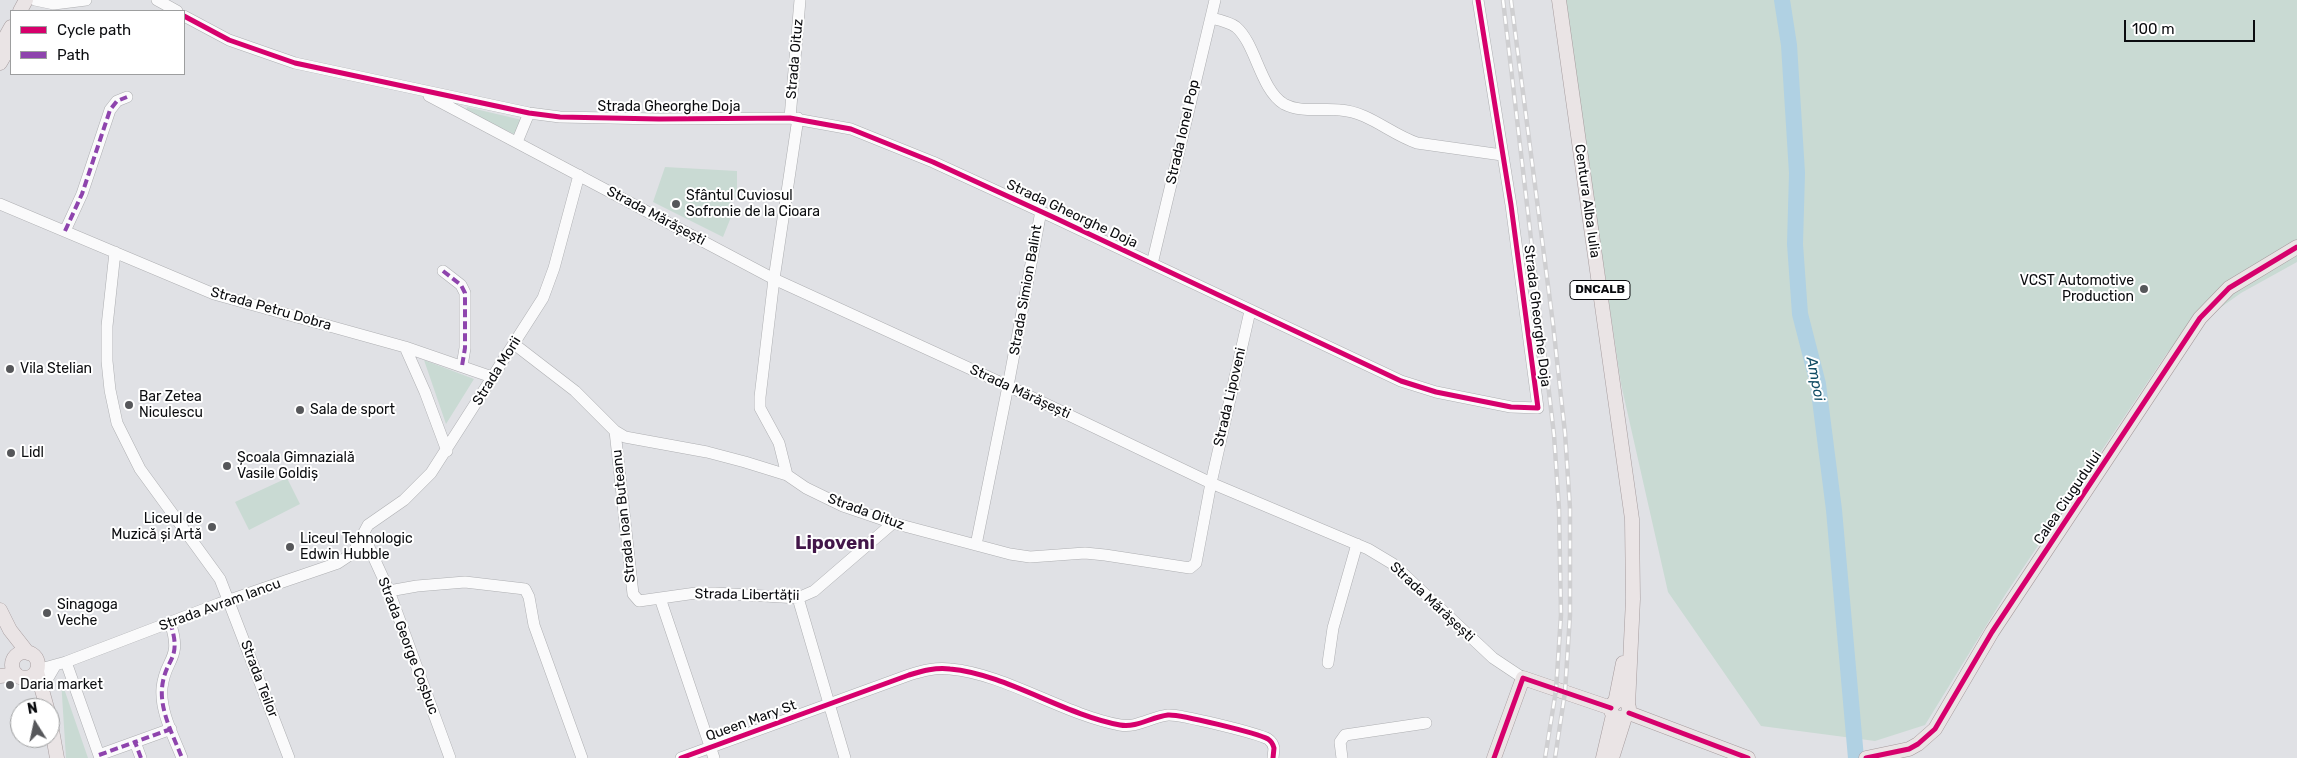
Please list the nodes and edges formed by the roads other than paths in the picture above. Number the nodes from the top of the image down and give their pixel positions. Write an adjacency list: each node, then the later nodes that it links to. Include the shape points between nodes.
1 (35, 0): 2 (street, via 54,4)
2 (86, 0)
3 (157, 0): 8 (street)
4 (800, 0): 16 (street, Strada Oituz)
5 (1215, 0): 10 (street, Strada Ionel Pop)
6 (1478, 0): 18 (street, Strada Gheorghe Doja)
7 (1559, 0): 56 (main road, Centura Alba Iulia / DNCALB, via 1630,501 1632,581)
8 (174, 10)
9 (185, 17): 13 (street, Strada Gheorghe Doja, via 229,40 295,63)
10 (1211, 18): 18 (street, via 1235,26 1242,34 1271,89 1283,103 1296,108 1354,112 1417,143); 25 (street, Strada Ionel Pop)
11 (10, 30): 12 (main road)
12 (3, 50)
13 (414, 89): 15 (street, Strada Gheorghe Doja); 17 (street, Strada Mărășești)
14 (127, 98): 22 (street, via 118,101 110,110 82,194)
15 (529, 113): 16 (street, Strada Gheorghe Doja, via 658,120); 17 (street)
16 (794, 118): 21 (street, Strada Gheorghe Doja, via 867,134); 27 (street, Strada Oituz)
17 (517, 142): 19 (street, Strada Mărășești)
18 (1502, 155): 28 (street, Strada Gheorghe Doja, via 1538,408 1511,407 1418,387)
19 (578, 175): 27 (street, Strada Mărășești); 29 (street, Strada Morii, via 548,287)
20 (0, 204): 22 (street, Strada Petru Dobra)
21 (1041, 211): 25 (street, Strada Gheorghe Doja); 33 (street, Strada Simion Balint)
22 (64, 231): 24 (street, Strada Petru Dobra)
23 (2297, 248): 75 (main road, Calea Ciugudului, via 2230,288 2200,318 1992,632 1935,730 1918,744)
24 (115, 252): 30 (street, Strada Petru Dobra, via 236,302); 45 (street, Strada Teilor, via 106,361 117,423 140,469 213,568)
25 (1152, 264): 28 (street, Strada Gheorghe Doja)
26 (443, 271): 31 (street, via 461,285 465,293)
27 (774, 279): 33 (street, Strada Mărășești); 36 (street, Strada Oituz, via 760,408 779,443)
28 (1250, 311): 37 (street, Strada Lipoveni)
29 (514, 344): 32 (street, Strada Morii); 34 (street, Strada Ioan Buteanu, via 575,391)
30 (405, 347): 31 (street, Strada Petru Dobra); 35 (street)
31 (462, 366): 32 (street, Strada Petru Dobra)
32 (492, 377): 35 (street, Strada Morii)
33 (1008, 386): 37 (street, Strada Mărășești); 41 (street, Strada Simion Balint)
34 (615, 431): 36 (street, Strada Ioan Buteanu, via 632,439 707,452); 46 (street, Strada Ioan Buteanu, via 628,556)
35 (447, 451): 39 (street, Strada Morii, via 414,491 368,525)
36 (787, 475): 38 (street, Strada Oituz, via 843,506)
37 (1211, 483): 40 (street, Strada Mărășești); 41 (street, Strada Oituz, via 1196,563 1190,568 1106,554 1024,557)
38 (893, 523): 41 (street, Strada Oituz); 44 (street, Strada Libertății, via 814,590)
39 (363, 534): 42 (street, Strada George Coșbuc); 45 (street, Strada Avram Iancu, via 353,553 338,563)
40 (1358, 544): 49 (street, via 1333,628); 53 (street, Strada Mărășești, via 1393,564 1493,658)
41 (976, 545)
42 (389, 591): 65 (street, Strada George Coșbuc); 66 (street, via 465,582 525,589 534,625)
43 (660, 598): 44 (street, Strada Libertății, via 714,592); 46 (street, Strada Libertății); 60 (street)
44 (798, 598): 55 (street)
45 (229, 600): 48 (street, Strada Avram Iancu); 64 (street, Strada Teilor)
46 (636, 600)
47 (0, 610): 51 (main road)
48 (170, 622): 50 (street, Strada Avram Iancu); 58 (street, via 176,650 162,690)
49 (1328, 663)
50 (60, 664): 51 (street, Strada Avram Iancu); 54 (street); 61 (street)
51 (21, 666): 52 (main road); 54 (main road)
52 (0, 676)
53 (1523, 678): 56 (main road, Strada Mărășești); 71 (main road)
54 (43, 698)
55 (829, 705): 60 (street, Queen Mary St); 68 (street); 69 (street, Queen Mary St, via 909,675 939,668 951,669 986,677 1078,713 1120,725 1168,715 1241,731 1268,739 1274,748)
56 (1620, 710): 72 (main road, Centura Alba Iulia / DNCALB); 73 (main road, Centura Alba Iulia / DNCALB); 74 (main road)
57 (1426, 723): 70 (street, via 1345,735 1340,742)
58 (171, 729): 59 (street); 63 (street)
59 (135, 742): 61 (street); 62 (street)
60 (712, 753): 67 (street, Queen Mary St)
61 (100, 757)
62 (141, 758)
63 (182, 758)
64 (288, 758)
65 (450, 758)
66 (582, 758)
67 (681, 758)
68 (845, 758)
69 (1273, 758)
70 (1342, 758)
71 (1494, 758)
72 (1603, 758)
73 (1612, 758)
74 (1748, 758)
75 (1866, 758)

